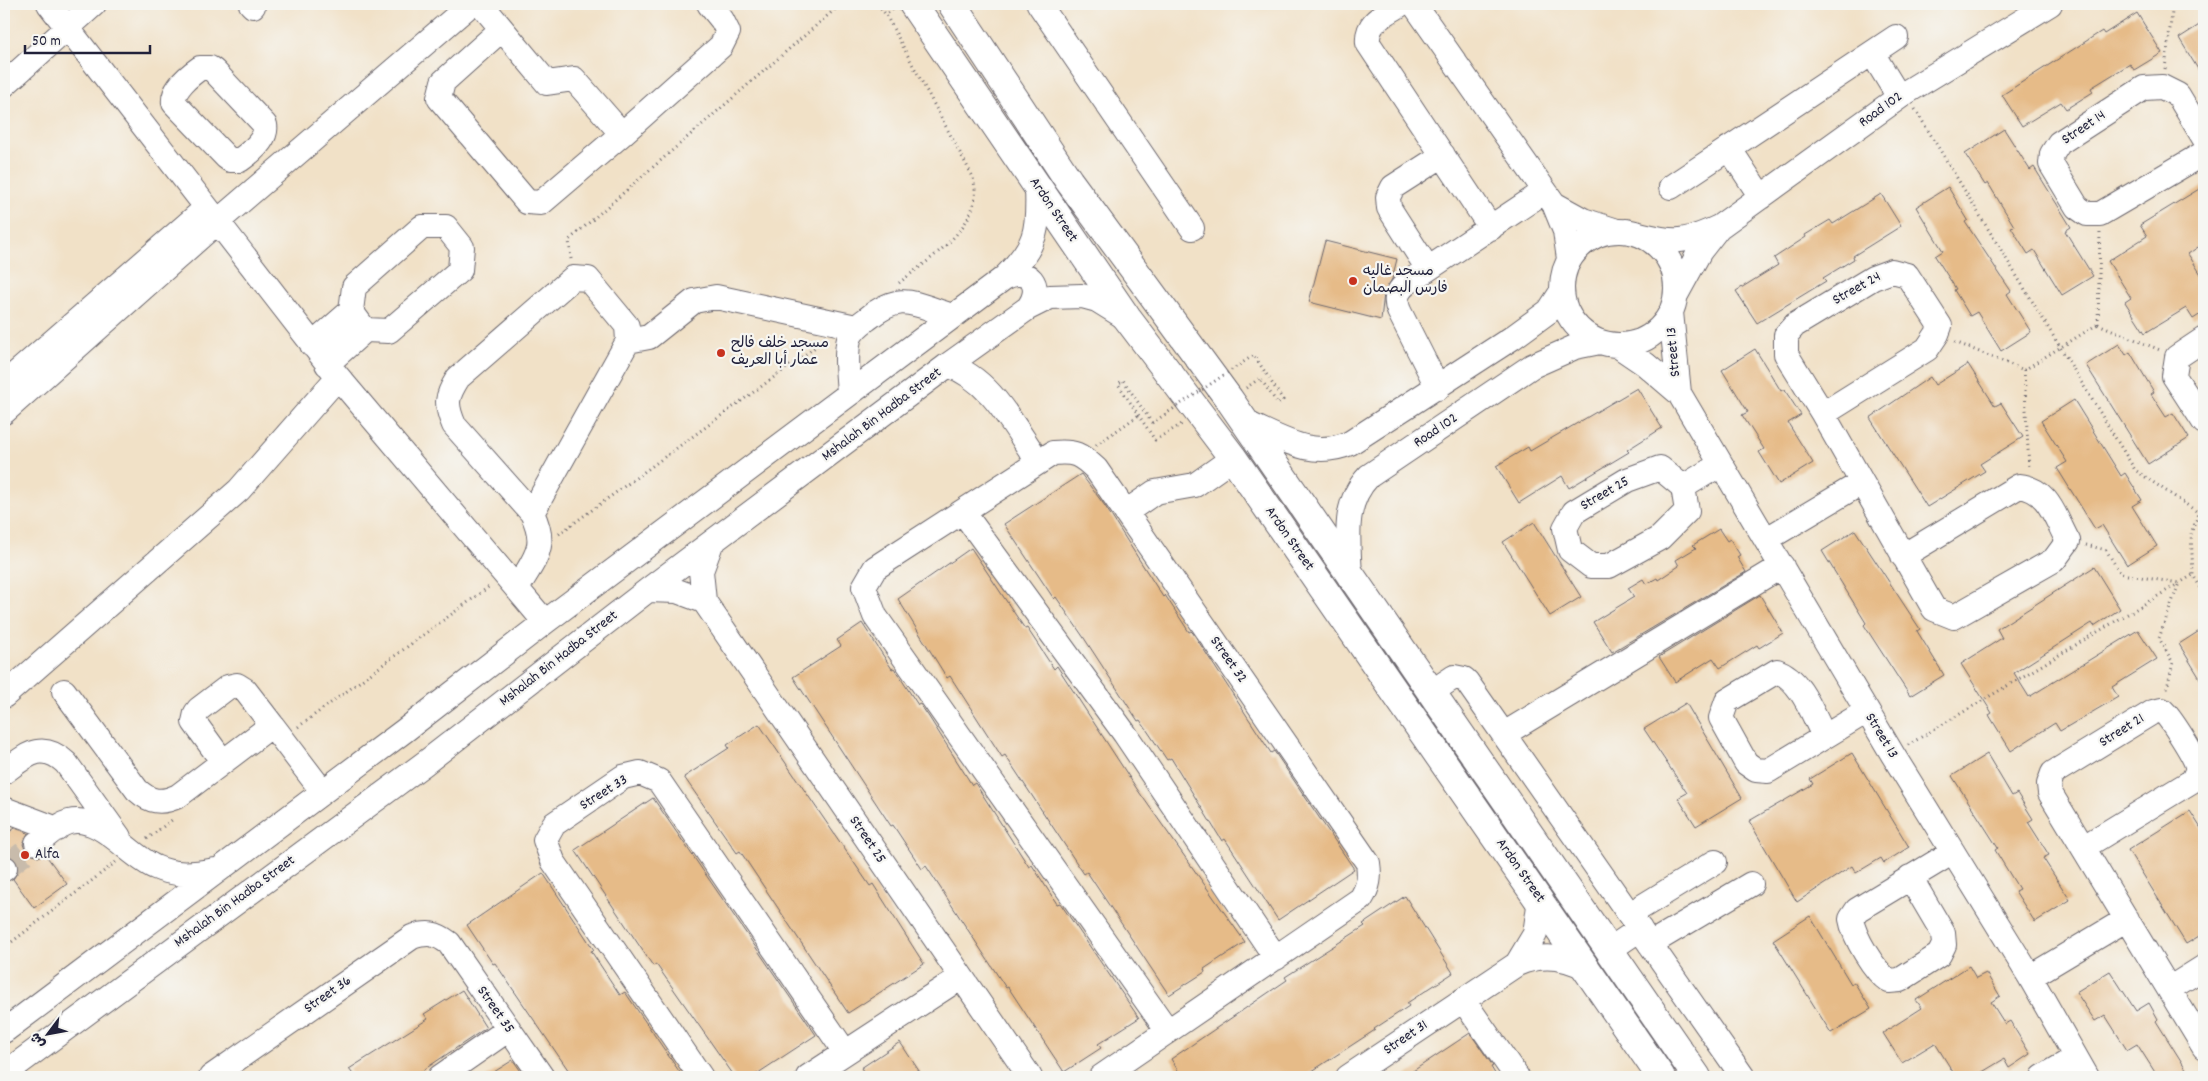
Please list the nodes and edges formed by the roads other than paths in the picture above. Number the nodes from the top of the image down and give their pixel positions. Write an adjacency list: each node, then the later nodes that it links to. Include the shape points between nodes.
1 (49, 4): 12 (street)
2 (94, 4): 12 (street)
3 (471, 4): 24 (street)
4 (481, 4): 13 (street)
5 (709, 4): 18 (street, via 728,32 721,46)
6 (913, 4): 25 (main road, Ardon Street)
7 (952, 4): 56 (main road, Ardon Street, via 1069,181)
8 (1039, 4): 31 (street)
9 (1401, 4): 23 (street, via 1372,24 1367,33 1368,44)
10 (1414, 4): 27 (street)
11 (2050, 4): 17 (street, Road 102)
12 (67, 28): 16 (street); 29 (street)
13 (502, 30): 18 (street, via 547,83 574,79); 18 (street, via 443,82 439,98 527,202 542,203)
14 (1896, 37): 15 (street)
15 (1872, 53): 17 (street); 21 (street)
16 (4, 85)
17 (1902, 95): 28 (street, Road 102)
18 (622, 134)
19 (2204, 138): 22 (street, Street 14, via 2178,95 2162,87 2144,88 2059,143 2052,154 2051,164 2077,207 2087,214 2100,214)
20 (256, 146): 24 (street)
21 (1729, 148): 26 (street); 28 (street)
22 (2204, 153)
23 (1443, 154): 32 (street); 35 (street, via 1393,187 1388,197 1389,208)
24 (279, 169): 29 (street)
25 (1037, 187): 36 (street, via 1038,218 1033,242 1025,257); 41 (main road, Ardon Street)
26 (1670, 187)
27 (1549, 197): 32 (street); 33 (street, via 1584,220); 34 (street, via 1565,230)
28 (1761, 197): 30 (street, Road 102)
29 (212, 215): 47 (street); 50 (street); 54 (street)
30 (1719, 227): 33 (street, Road 102, via 1693,239 1673,242); 38 (street, Road 102, via 1700,251)
31 (1192, 228)
32 (1491, 228): 35 (street)
33 (1620, 230): 34 (street, via 1590,238); 38 (street, via 1643,236 1658,246 1669,260 1675,277)
34 (1569, 259): 37 (street, via 1563,275)
35 (1428, 269): 51 (street, via 1401,288 1396,295 1396,304)
36 (1004, 278): 39 (street, via 1018,273 1032,280 1035,300); 40 (street)
37 (1562, 292): 46 (street, via 1565,308 1573,322 1585,334); 51 (street, via 1549,311)
38 (1673, 304): 46 (street, via 1662,326 1649,337 1633,344); 53 (street, Street 13)
39 (1028, 308): 41 (street, Mshalah Bin Hadba Street, via 1050,297 1082,296 1097,300); 48 (street, Mshalah Bin Hadba Street)
40 (952, 316): 43 (street, via 906,302 894,302); 52 (street)
41 (1127, 318): 58 (main road, Ardon Street)
42 (358, 321): 42 (street, via 389,331 460,270 462,247 446,227 422,227 354,287); 47 (street); 49 (street)
43 (851, 326): 45 (street, via 716,296 694,301 649,337); 52 (street)
44 (2204, 339): 57 (street, via 2176,357 2174,376)
45 (628, 341): 65 (street); 65 (street, via 627,326 588,279 573,278 458,378 449,393 448,410 454,425)
46 (1608, 344): 53 (street, Street 13, via 1645,364); 70 (street, Road 102, via 1575,347 1532,366 1369,476 1360,485 1349,508)
47 (312, 345): 49 (street)
48 (948, 365): 59 (street, via 969,373 986,388); 67 (street, Mshalah Bin Hadba Street)
49 (332, 371): 71 (street); 77 (street, via 239,490)
50 (4, 384)
51 (1438, 388): 56 (street, via 1334,450 1305,448)
52 (849, 393): 74 (street)
53 (1678, 393): 60 (street, Street 13)
54 (4, 412)
55 (1823, 414): 55 (street, Street 24, via 1786,354 1786,336 1794,325 1873,278 1892,271 1907,275 1940,326 1937,334 1927,348); 61 (street, Street 24)
56 (1244, 422): 70 (main road, Ardon Street)
57 (2204, 422)
58 (1233, 458): 64 (street, via 1195,485 1155,492); 97 (main road, Ardon Street)
59 (1038, 461): 63 (street); 64 (street, Street 32, via 1053,453 1081,455 1096,469)
60 (1721, 464): 62 (street); 66 (street, Street 13)
61 (1861, 483): 66 (street); 68 (street, Street 24)
62 (1682, 487): 62 (street, Street 25, via 1687,511 1660,538 1609,566 1591,566 1570,550 1565,528 1574,512 1627,480 1660,468)
63 (963, 512): 102 (street, via 1125,734); 112 (street, via 875,568 864,587 875,616)
64 (1126, 512): 102 (street, Street 32, via 1368,863 1368,889 1361,899)
65 (532, 513): 71 (street, via 540,530 540,548)
66 (1767, 539): 69 (street, Street 13)
67 (711, 544): 72 (street, Mshalah Bin Hadba Street); 73 (street, Street 25, via 701,572)
68 (1903, 556): 68 (street, Street 24, via 2019,486 2029,487 2043,495 2068,541 2054,560 1954,617 1934,609)
69 (1782, 566): 78 (street, Street 13); 81 (street)
70 (1350, 578): 76 (main road, Ardon Street)
71 (511, 582): 74 (street)
72 (648, 590): 73 (street, via 677,591); 84 (street, Mshalah Bin Hadba Street)
73 (704, 601): 106 (street, Street 25)
74 (545, 622): 79 (street)
75 (64, 691): 83 (street, via 146,798 156,802 168,801)
76 (1430, 693): 81 (street, via 1454,677 1464,679); 101 (main road, Ardon Street)
77 (4, 696)
78 (1867, 711): 82 (street); 92 (street, Street 13)
79 (404, 731): 84 (street, via 398,743 401,756 412,764); 86 (street)
80 (277, 732): 83 (street); 83 (street, via 245,690 237,685 228,687 199,709 194,717 196,727); 86 (street)
81 (1504, 734): 99 (street)
82 (1824, 736): 82 (street, via 1768,771 1756,770 1746,763 1721,718 1722,709 1727,700 1777,671 1794,682)
83 (223, 762)
84 (425, 762): 116 (street, Mshalah Bin Hadba Street)
85 (4, 772): 90 (street, via 35,752 47,751 57,755)
86 (323, 792): 94 (street)
87 (4, 809): 88 (street)
88 (57, 828): 89 (street); 90 (street, via 71,821 81,821)
89 (37, 843)
90 (127, 847): 94 (street, via 154,867 169,872 193,874)
91 (2084, 848): 91 (street, Street 21, via 2050,793 2053,773 2153,712 2162,710 2169,716 2197,765 2196,774 2192,781); 98 (street, Street 21)
92 (1953, 852): 95 (street); 107 (street, Street 13)
93 (1714, 862): 99 (street)
94 (219, 869): 111 (street)
95 (1910, 877)
96 (1751, 884): 99 (street)
97 (1540, 899): 103 (street, Street 31, via 1534,934); 105 (main road, Ardon Street)
98 (2127, 919): 107 (street); 108 (street, Street 21)
99 (1640, 929): 101 (street); 128 (street)
100 (449, 944): 110 (street, Street 35); 117 (street, Street 36, via 437,934 424,933 412,937)
101 (1609, 950): 127 (main road, Ardon Street)
102 (1276, 958): 112 (street, Street 32)
103 (1517, 964): 105 (street, Street 31, via 1548,956 1569,960); 109 (street, Street 31)
104 (2204, 967): 108 (street)
105 (1588, 969): 126 (main road, Ardon Street)
106 (961, 977): 114 (street); 122 (street, Street 25)
107 (2030, 977): 115 (street, Street 13)
108 (2169, 989): 113 (street, Street 21)
109 (1463, 1000): 124 (street, Street 31); 125 (street)
110 (508, 1029): 118 (street); 119 (street, Street 35)
111 (4, 1030)
112 (1167, 1030): 123 (street, Street 32)
113 (2204, 1047)
114 (845, 1052): 120 (street, Street 33, via 660,781 640,773 623,777 554,824 545,840 553,861); 121 (street)
115 (2081, 1068): 129 (street)
116 (4, 1074)
117 (211, 1077)
118 (440, 1077)
119 (542, 1077)
120 (701, 1077)
121 (808, 1077)
122 (1030, 1077)
123 (1100, 1077)
124 (1349, 1077)
125 (1517, 1077)
126 (1661, 1077)
127 (1697, 1077)
128 (1743, 1077)
129 (2043, 1077)

